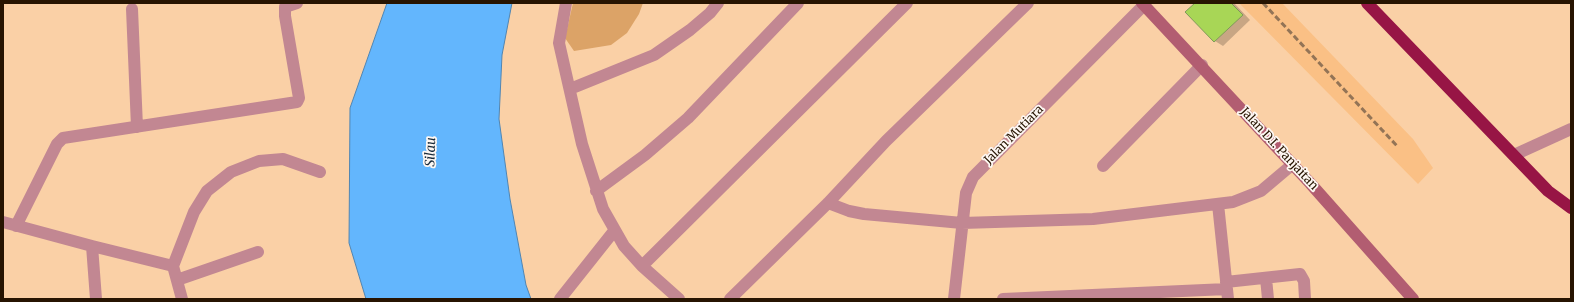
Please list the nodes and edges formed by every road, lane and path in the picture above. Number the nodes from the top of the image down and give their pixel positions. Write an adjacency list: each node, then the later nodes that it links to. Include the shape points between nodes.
1 (297, 3): 12 (street, via 286,7 285,16 299,98 297,102)
2 (566, 3): 11 (street, via 559,43)
3 (718, 3): 11 (street, via 690,30 654,55)
4 (798, 3): 18 (street, via 688,118 645,155)
5 (906, 3): 29 (street)
6 (1028, 3): 19 (street, via 886,141)
7 (1367, 3): 14 (highway)
8 (1143, 4): 10 (main road, Jalan D.I. Panjaitan); 23 (street, Jalan Mutiara, via 973,176 966,193)
9 (132, 9): 12 (street)
10 (1202, 65): 15 (main road, Jalan D.I. Panjaitan); 16 (street)
11 (570, 88): 18 (street, via 582,144)
12 (137, 127): 24 (street, via 60,140)
13 (1571, 129): 14 (street)
14 (1514, 155): 21 (highway, via 1548,191)
15 (1293, 164): 20 (street, via 1261,191 1233,202); 46 (main road, Jalan D.I. Panjaitan)
16 (1103, 166)
17 (320, 172): 28 (street, via 283,159 259,161 231,172 207,191 194,212)
18 (596, 191): 25 (street)
19 (828, 203): 23 (street, via 864,214); 41 (street)
20 (1218, 204): 23 (street, via 1093,219); 32 (street)
21 (1571, 208)
22 (3, 222): 24 (street)
23 (962, 223): 42 (street, Jalan Mutiara)
24 (16, 226): 26 (street)
25 (614, 231): 29 (street); 39 (street)
26 (92, 246): 28 (street); 37 (street)
27 (258, 252): 31 (street)
28 (173, 266): 31 (street)
29 (642, 266): 40 (street)
30 (1266, 278): 32 (street); 44 (street); 45 (street, via 1300,274 1304,281)
31 (177, 280): 38 (street)
32 (1227, 290): 33 (street)
33 (1188, 295): 34 (street)
34 (1146, 296): 35 (street)
35 (1103, 297): 36 (street)
36 (1061, 298): 43 (street)
37 (96, 299)
38 (182, 299)
39 (560, 299)
40 (679, 299)
41 (730, 299)
42 (954, 299)
43 (1003, 299)
44 (1268, 299)
45 (1305, 299)
46 (1413, 299)

